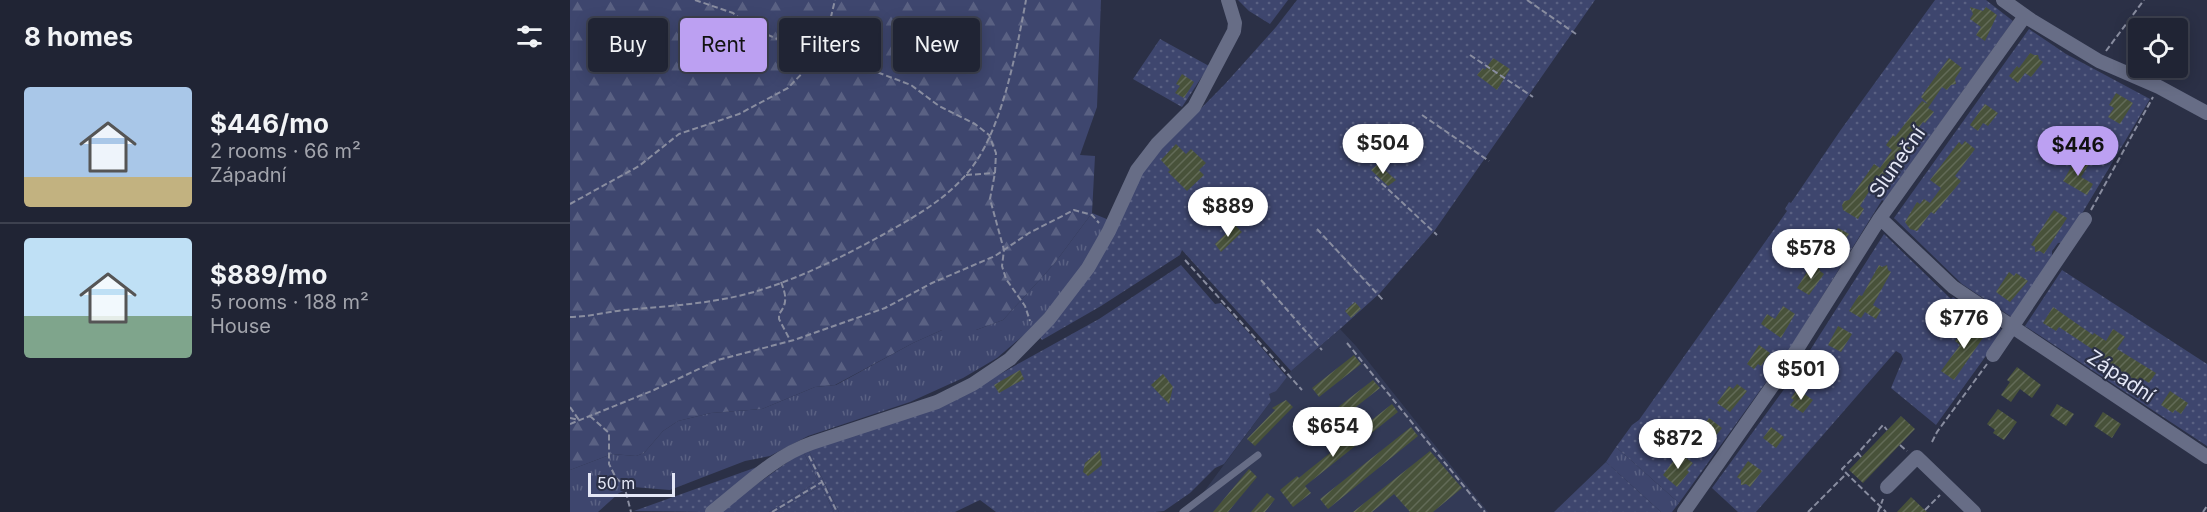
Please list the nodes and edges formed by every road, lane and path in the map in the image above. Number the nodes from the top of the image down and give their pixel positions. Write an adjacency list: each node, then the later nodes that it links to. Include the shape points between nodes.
1 (695, 0): 11 (path, via 733,13 752,28)
2 (834, 0): 9 (path)
3 (1026, 0): 20 (path, via 1009,77)
4 (1228, 0): 38 (street, via 1234,31 1205,89 1194,107 1137,170 1088,268)
5 (1527, 0): 10 (path)
6 (2002, 0): 8 (street)
7 (2144, 0): 13 (path)
8 (2025, 16): 13 (street); 27 (street, Sluneční)
9 (831, 18)
10 (1576, 34)
11 (779, 39)
12 (1470, 55): 17 (path)
13 (2098, 61): 16 (street)
14 (803, 72): 25 (path, via 788,88 739,114 680,134 639,166)
15 (881, 72): 20 (path, via 911,85)
16 (2159, 87): 18 (street); 28 (path)
17 (1533, 97)
18 (2207, 113)
19 (1422, 115): 21 (path)
20 (989, 135): 22 (path, via 996,153); 23 (path)
21 (1489, 161)
22 (995, 173): 23 (path); 31 (path, via 990,199)
23 (966, 175): 34 (path, via 929,209 838,258)
24 (1375, 177): 30 (path)
25 (570, 204)
26 (1092, 215): 31 (path, via 1074,210 1029,232)
27 (1880, 218): 37 (street, Západní, via 1953,287); 68 (street, Sluneční, via 1787,365)
28 (2085, 219): 37 (street)
29 (1317, 229): 35 (path)
30 (1437, 235)
31 (1004, 250): 38 (path, via 1002,266 1006,279 1025,306); 39 (path, via 885,308)
32 (1185, 260): 43 (path)
33 (1261, 280): 41 (path)
34 (781, 282): 36 (path, via 692,304); 39 (path, via 786,300 779,319)
35 (1383, 300)
36 (570, 317)
37 (2013, 327): 42 (street); 55 (street, Západní)
38 (1033, 336): 51 (street, via 993,372 957,393 916,411)
39 (790, 341): 45 (path, via 718,360)
40 (1347, 343): 67 (path)
41 (1322, 350)
42 (1993, 355): 50 (path)
43 (1302, 390)
44 (570, 407): 47 (path)
45 (590, 416): 47 (path); 62 (path, via 609,432 609,464 624,485)
46 (570, 418): 47 (path)
47 (579, 420): 48 (path)
48 (570, 423)
49 (1887, 430): 52 (path, via 1883,425)
50 (1932, 442)
51 (804, 446): 57 (path); 63 (street, via 770,466)
52 (1858, 453): 54 (path); 56 (path, via 1842,469)
53 (1258, 455): 66 (lane)
54 (1862, 457)
55 (2207, 457)
56 (1847, 473): 69 (path); 70 (path)
57 (822, 482): 64 (path); 65 (path)
58 (1887, 487): 71 (street, via 1917,457)
59 (1942, 492): 61 (path)
60 (2207, 506): 72 (path)
61 (1925, 510)
62 (631, 512)
63 (712, 512)
64 (772, 512)
65 (837, 512)
66 (1184, 512)
67 (1485, 512)
68 (1684, 512)
69 (1808, 512)
70 (1886, 512)
71 (1974, 512)
72 (2203, 512)

